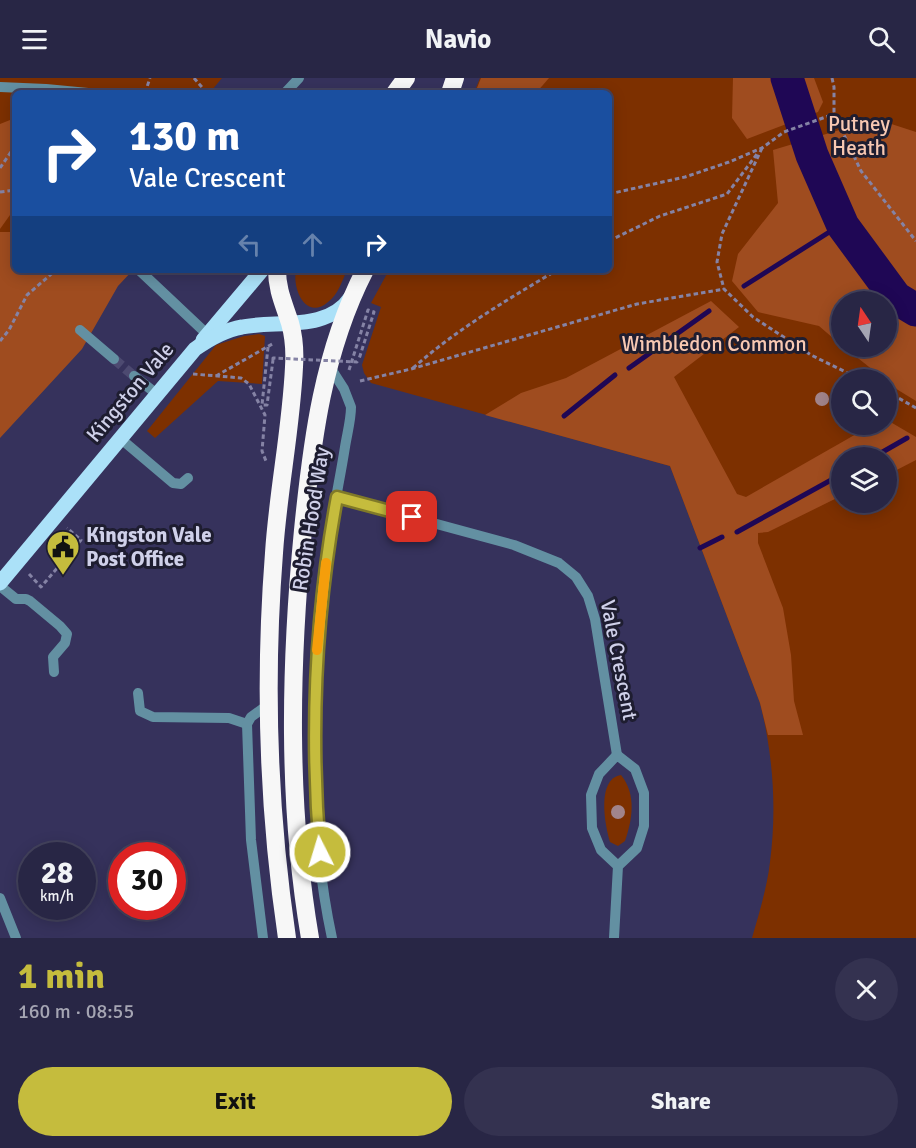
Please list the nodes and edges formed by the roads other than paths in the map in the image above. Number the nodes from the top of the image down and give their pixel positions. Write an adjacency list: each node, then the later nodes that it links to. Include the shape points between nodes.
1 (299, 78): 4 (street)
2 (0, 87): 3 (street)
3 (53, 90)
4 (288, 90)
5 (142, 273): 12 (street)
6 (259, 273): 12 (main road)
7 (277, 273): 10 (highway)
8 (363, 273): 9 (highway)
9 (352, 294): 10 (main road, Kingston Vale, via 345,305 329,315); 15 (highway, Robin Hood Way)
10 (290, 322): 13 (main road, Kingston Vale, via 240,327); 24 (highway, Robin Hood Way, via 294,368 274,550)
11 (80, 330): 14 (street)
12 (208, 334): 13 (main road)
13 (195, 349): 17 (main road, Kingston Vale)
14 (114, 359)
15 (328, 364): 20 (street, Robin Hood Way, via 351,406); 34 (highway, Robin Hood Way, via 305,510 294,666 296,816)
16 (134, 376): 17 (street)
17 (158, 395): 18 (main road, Kingston Vale)
18 (120, 439): 19 (street, via 173,483 181,484); 21 (main road, Kingston Vale)
19 (188, 478)
20 (337, 497): 26 (street, Vale Crescent, via 514,545 559,563 576,577 588,596 595,619); 35 (street, Robin Hood Way, via 320,618 314,724 316,807)
21 (0, 584): 22 (street, via 16,599 30,601 67,634 53,657)
22 (54, 672)
23 (138, 693): 25 (street, via 140,711 153,717 230,718)
24 (269, 704): 25 (street); 33 (highway, Robin Hood Way, via 273,817)
25 (247, 724): 32 (street, via 251,840)
26 (617, 754): 27 (street, via 599,774 591,795 592,828 601,850); 27 (street, via 635,769 644,793 644,826 637,848)
27 (618, 866): 36 (street)
28 (0, 898): 29 (street)
29 (11, 926): 30 (street); 31 (street)
30 (0, 930)
31 (16, 938)
32 (263, 938)
33 (287, 938)
34 (310, 938)
35 (332, 938)
36 (614, 938)

